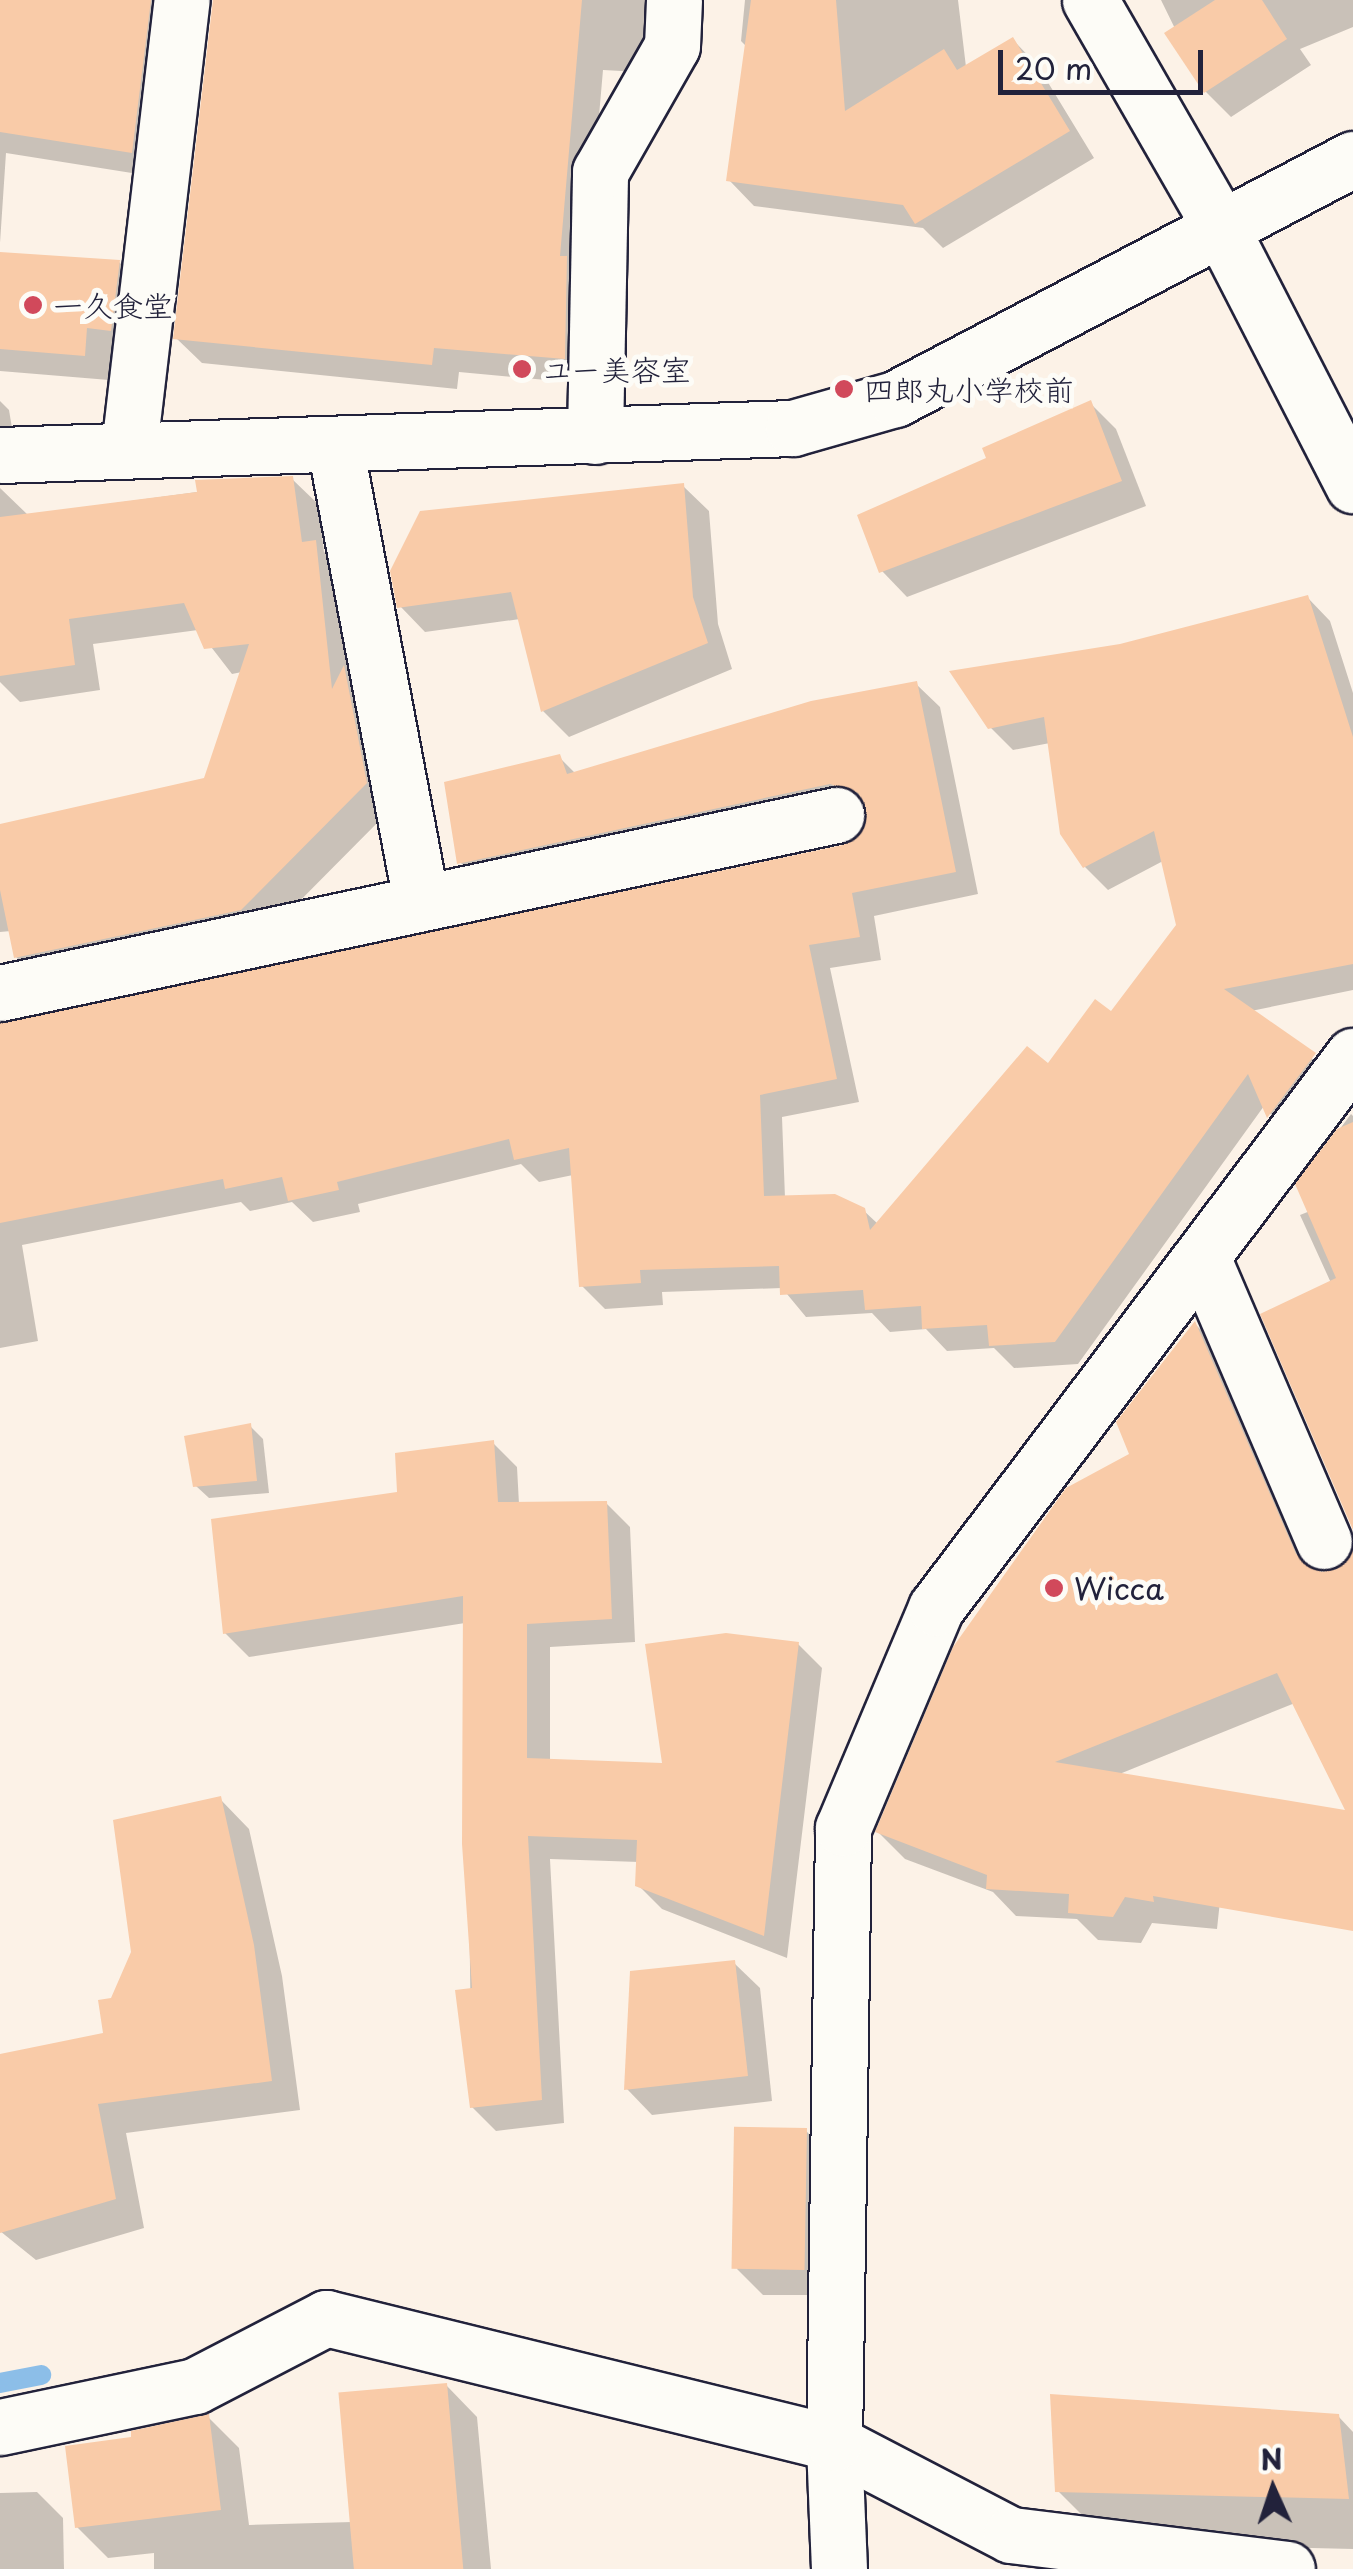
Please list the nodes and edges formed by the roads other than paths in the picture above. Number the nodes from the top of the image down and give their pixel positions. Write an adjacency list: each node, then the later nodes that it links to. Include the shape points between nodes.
1 (182, 0): 8 (street)
2 (674, 0): 6 (street, via 672,46 600,172)
3 (1090, 0): 5 (street)
4 (1353, 159): 5 (street)
5 (1222, 230): 6 (street, via 895,399 793,428); 10 (street)
6 (595, 436): 7 (street)
7 (335, 446): 8 (street); 12 (street)
8 (129, 448): 9 (street)
9 (0, 455)
10 (1353, 485)
11 (836, 815): 12 (street)
12 (421, 903): 13 (street)
13 (0, 992)
14 (1353, 1056): 15 (street)
15 (1202, 1257): 16 (street); 18 (street, via 936,1608 843,1828)
16 (1324, 1541)
17 (0, 2427): 18 (street, via 194,2386 326,2318)
18 (834, 2442): 19 (street); 20 (street, via 1011,2535)
19 (839, 2569)
20 (1287, 2569)

